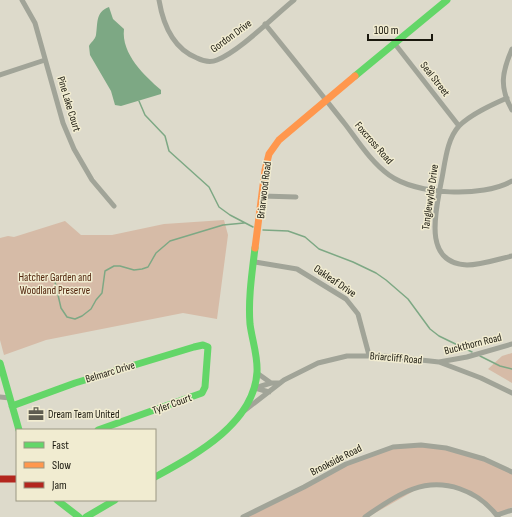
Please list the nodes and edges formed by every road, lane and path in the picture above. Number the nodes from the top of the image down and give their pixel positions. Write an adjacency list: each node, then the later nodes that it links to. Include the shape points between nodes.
1 (22, 0): 8 (street, Pine Lake Court, via 35,23)
2 (159, 0): 5 (street, Gordon Drive, via 165,25 173,40 189,55 206,61 220,59)
3 (294, 0): 5 (street, Gordon Drive)
4 (447, 0): 6 (street, Briarwood Road)
5 (265, 24): 11 (street, Foxcross Road)
6 (395, 44): 11 (street, Briarwood Road); 13 (street, Seal Street)
7 (512, 49): 10 (street, via 503,72)
8 (45, 60): 9 (street); 18 (street, Pine Lake Court, via 63,123 74,149 92,180)
9 (0, 75)
10 (506, 98): 12 (street); 13 (street, Tanglewylde Drive)
11 (327, 101): 15 (street, Foxcross Road, via 385,172 415,187); 16 (street, Briarwood Road, via 275,143 267,159)
12 (512, 110)
13 (459, 126): 15 (street, Tanglewylde Drive, via 448,148)
14 (512, 181): 15 (street, Foxcross Road, via 490,189)
15 (440, 190): 19 (street, Tanglewylde Drive, via 434,234 447,258 457,263 473,265)
16 (262, 196): 17 (street); 20 (street, Briarwood Road)
17 (296, 197)
18 (114, 206)
19 (512, 256)
20 (255, 262): 23 (street, Oakleaf Drive, via 297,269 346,299 358,314); 26 (street, Briarwood Road, via 250,316)
21 (512, 344): 24 (street, Buckthorn Road)
22 (208, 348): 34 (street, Belmarc Drive, via 203,345 194,347); 37 (street, Tyler Court, via 205,387 202,393)
23 (370, 355): 24 (street, Briarcliff Road); 28 (street, Briarcliff Road, via 318,362)
24 (438, 362): 31 (street, Briarcliff Road)
25 (0, 363): 33 (street)
26 (257, 373): 27 (street); 29 (street, Briarwood Road)
27 (271, 383): 28 (street, Briarcliff Road); 29 (street, Briarcliff Road)
28 (280, 383): 30 (street, Briarcliff Road)
29 (254, 388): 30 (street); 35 (street, Briarwood Road)
30 (269, 392): 35 (street, Briarcliff Road)
31 (512, 393)
32 (0, 398): 33 (street)
33 (10, 398): 34 (street)
34 (12, 406): 36 (street)
35 (244, 411): 39 (street, Briarcliff Road, via 236,421 207,444)
36 (19, 429)
37 (101, 429)
38 (512, 472): 48 (street, Brookside Road, via 484,459 446,448 421,445 393,447 346,464)
39 (156, 476)
40 (0, 479): 41 (street)
41 (16, 480)
42 (58, 501): 46 (street)
43 (113, 501): 47 (street)
44 (510, 513): 45 (street)
45 (497, 516): 49 (street, via 470,492 442,485 411,490)
46 (79, 517)
47 (86, 517)
48 (243, 517)
49 (364, 517)

